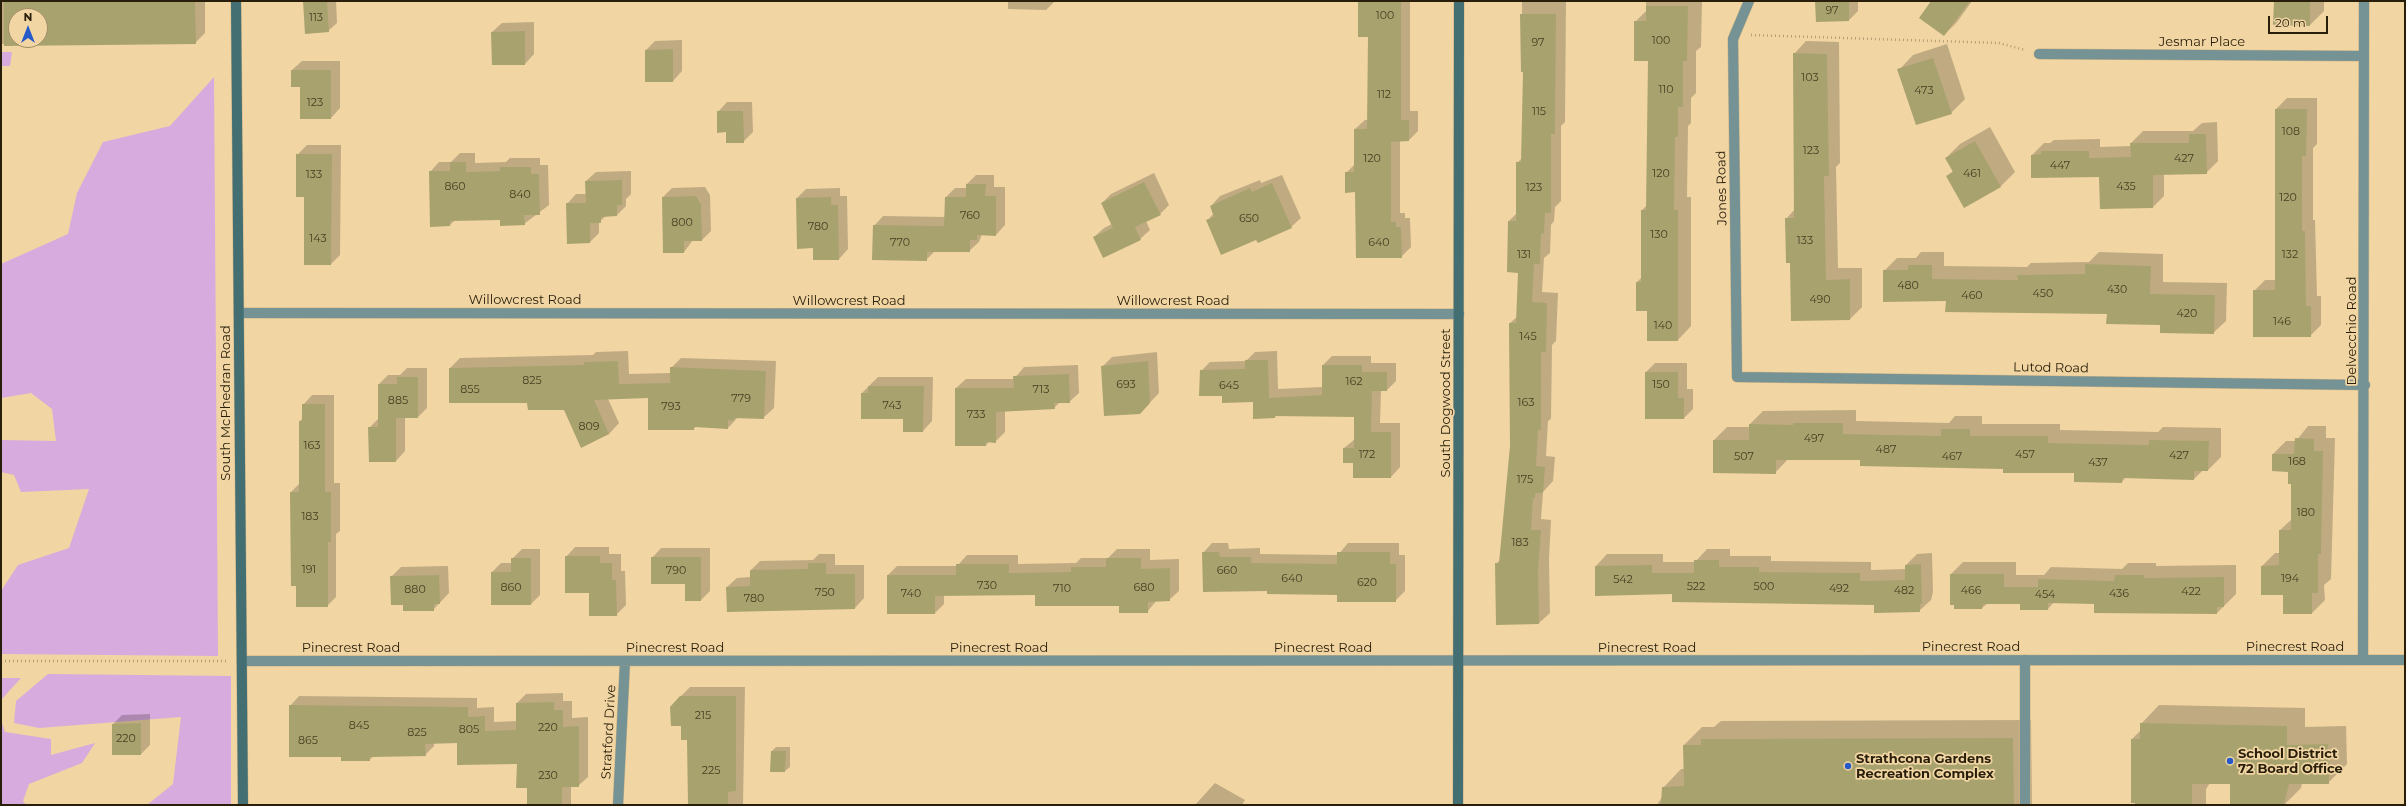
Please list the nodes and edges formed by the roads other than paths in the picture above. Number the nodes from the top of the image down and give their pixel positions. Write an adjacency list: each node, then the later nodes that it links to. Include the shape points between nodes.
1 (236, 1): 7 (street, South McPhedran Road)
2 (1459, 1): 8 (street, South Dogwood Street)
3 (1749, 1): 9 (street, Jones Road, via 1733,40)
4 (2364, 1): 6 (street, Delvecchio Road)
5 (2039, 54): 6 (street, Jesmar Place)
6 (2364, 56): 10 (street, Delvecchio Road)
7 (238, 313): 8 (street, Willowcrest Road); 14 (street, South McPhedran Road)
8 (1459, 314): 16 (street, South Dogwood Street)
9 (1737, 377): 10 (street, Lutod Road)
10 (2365, 385): 12 (street, Delvecchio Road)
11 (2025, 660): 12 (street, Pinecrest Road); 16 (street, Pinecrest Road); 20 (street)
12 (2363, 660): 13 (street, Pinecrest Road)
13 (2405, 660)
14 (242, 661): 15 (street, Pinecrest Road); 17 (street, South McPhedran Road)
15 (624, 661): 16 (street, Pinecrest Road); 18 (street, Stratford Drive)
16 (1458, 661): 19 (street, South Dogwood Street)
17 (243, 805)
18 (618, 805)
19 (1458, 805)
20 (2025, 805)

